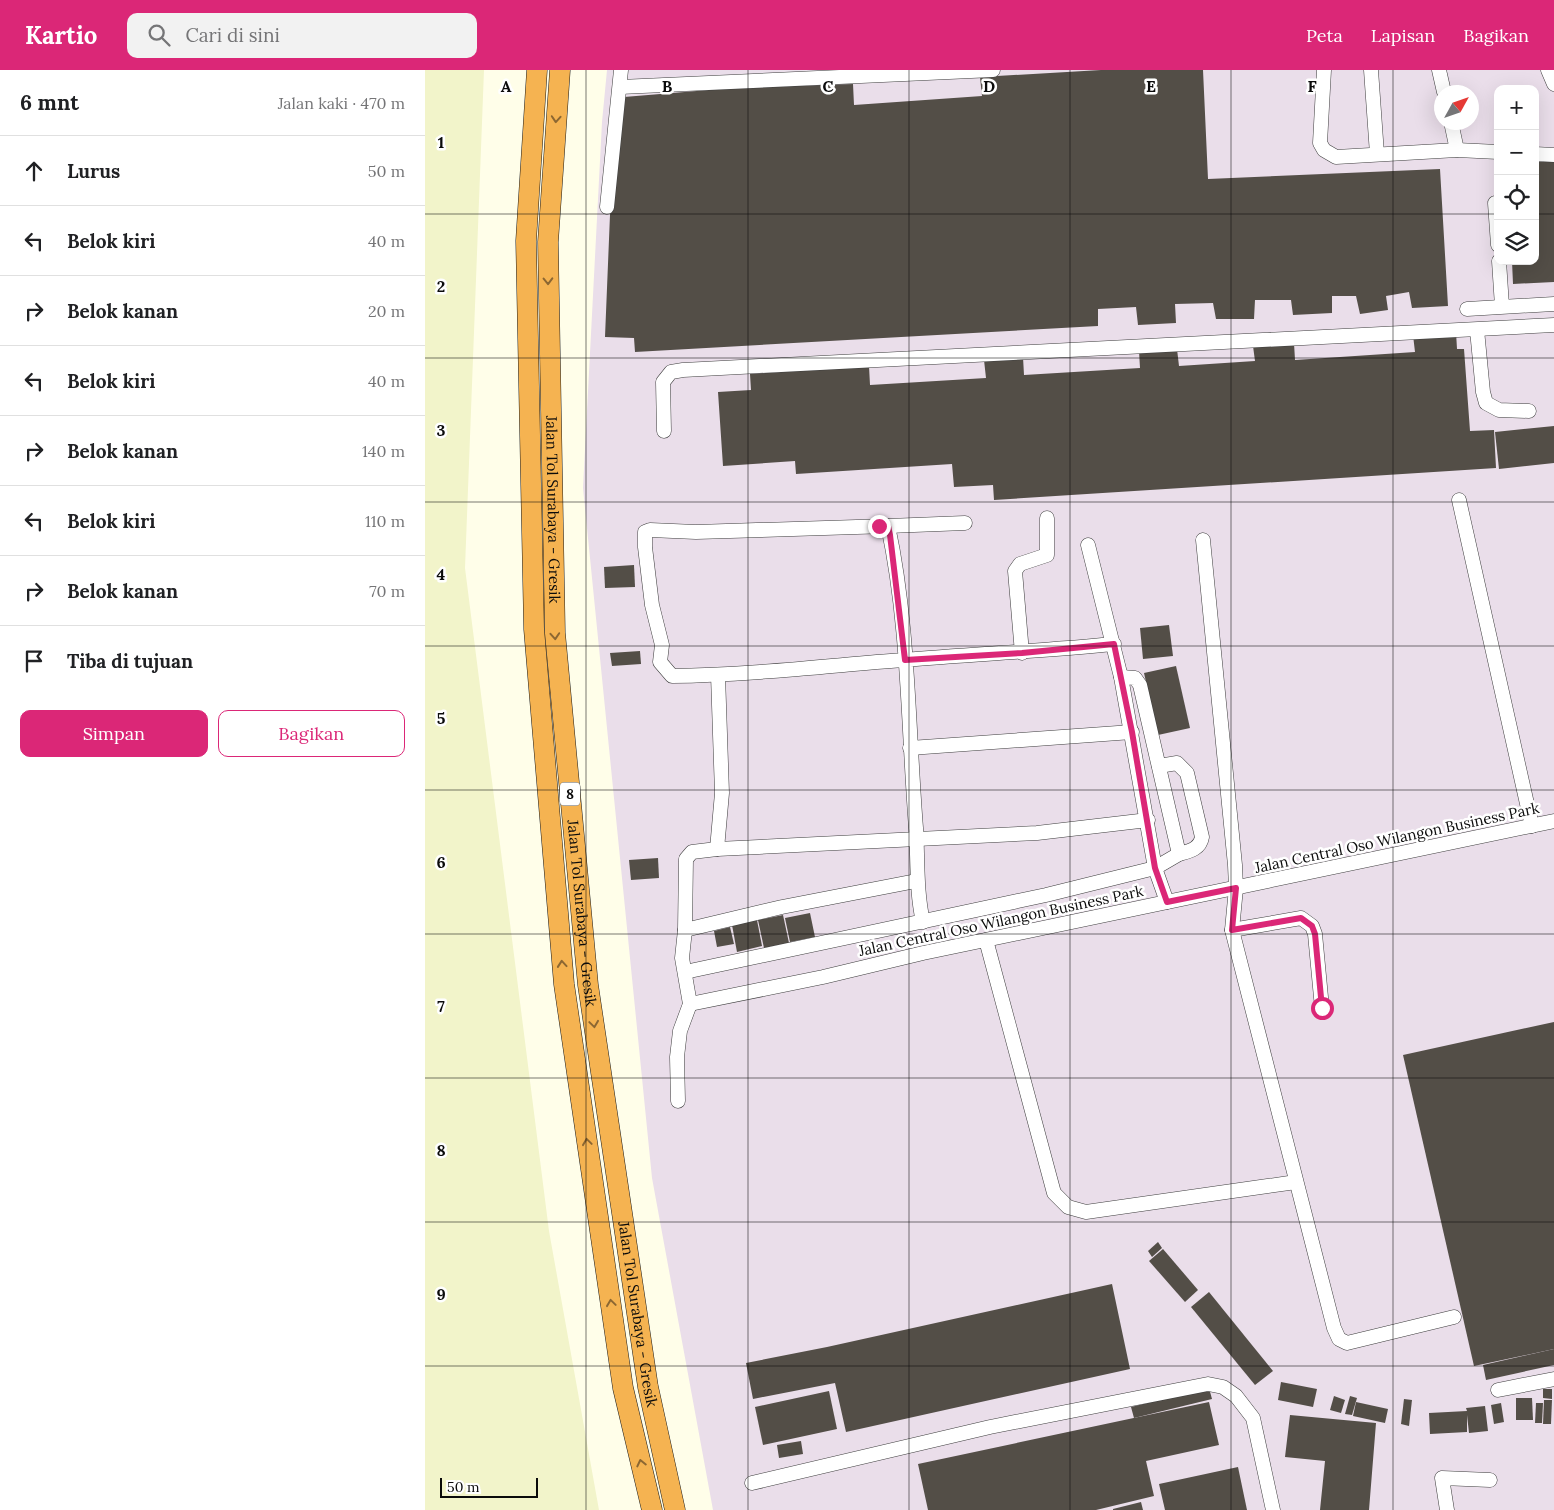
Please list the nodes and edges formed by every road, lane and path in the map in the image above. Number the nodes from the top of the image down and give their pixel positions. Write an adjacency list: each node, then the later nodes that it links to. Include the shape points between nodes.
1 (537, 70): 65 (highway, Jalan Tol Surabaya - Gresik / 8, one-way to 1, via 623,1388 564,984 535,639 526,241)
2 (560, 70): 66 (highway, Jalan Tol Surabaya - Gresik / 8, one-way to 66, via 547,242 555,633 588,985 648,1386)
3 (621, 70): 11 (lane)
4 (993, 70): 11 (lane)
5 (1324, 70): 15 (lane, via 1320,143 1324,150 1336,157)
6 (1371, 70): 15 (lane)
7 (1439, 70): 10 (lane)
8 (1548, 70): 9 (lane)
9 (1554, 84)
10 (1442, 85)
11 (619, 87): 18 (lane)
12 (1453, 130): 13 (lane)
13 (1457, 150): 14 (lane); 15 (lane)
14 (1494, 152)
15 (1377, 154)
16 (1539, 154): 17 (lane)
17 (1554, 155)
18 (607, 208)
19 (1499, 265): 21 (lane)
20 (1554, 304): 21 (lane)
21 (1502, 306): 22 (lane)
22 (1467, 308)
23 (1554, 325): 24 (lane)
24 (1477, 330): 25 (lane, via 1486,402 1499,410); 26 (lane, via 683,370 671,372 663,382)
25 (1529, 411)
26 (664, 431)
27 (1459, 500): 43 (lane)
28 (1047, 518): 34 (lane, via 1047,555 1020,564 1015,571)
29 (965, 523): 30 (lane)
30 (888, 526): 35 (lane); 36 (lane, via 645,532 652,605 662,645 660,662 672,676)
31 (1203, 540): 49 (lane)
32 (1088, 545): 33 (lane)
33 (1114, 644): 34 (lane); 37 (lane)
34 (1022, 653): 35 (lane)
35 (905, 660): 36 (lane); 39 (lane)
36 (718, 675): 45 (lane, via 722,793)
37 (1121, 677): 38 (lane); 40 (lane, via 1135,678 1140,685)
38 (1132, 732): 39 (lane); 41 (lane)
39 (910, 748): 44 (lane)
40 (1159, 766): 46 (lane); 46 (lane, via 1177,764 1187,773 1202,837 1194,850)
41 (1148, 820): 44 (lane, via 1037,833); 47 (lane)
42 (1554, 821): 43 (lane, Jalan Central Oso Wilangon Business Park)
43 (1532, 826): 49 (lane, Jalan Central Oso Wilangon Business Park)
44 (916, 840): 45 (lane); 48 (lane)
45 (717, 849): 52 (lane, via 692,852 686,858)
46 (1179, 854): 47 (lane)
47 (1155, 868): 50 (lane); 51 (lane)
48 (916, 881): 51 (lane); 52 (lane)
49 (1236, 888): 50 (lane, Jalan Central Oso Wilangon Business Park); 53 (lane)
50 (1167, 902): 54 (lane, Jalan Central Oso Wilangon Business Park)
51 (923, 922): 55 (lane)
52 (685, 930): 55 (lane, via 682,958)
53 (1232, 930): 57 (lane, via 1301,918 1312,926); 59 (lane)
54 (986, 940): 56 (lane, Jalan Central Oso Wilangon Business Park); 59 (lane, via 1054,1193 1068,1207 1086,1212)
55 (685, 972): 56 (lane)
56 (690, 1004): 58 (lane, via 680,1031)
57 (1322, 1008)
58 (678, 1101)
59 (1296, 1182): 60 (lane, via 1333,1328 1339,1339 1347,1343)
60 (1454, 1317)
61 (1554, 1379): 62 (lane)
62 (1498, 1390)
63 (1490, 1480): 68 (lane, via 1442,1478)
64 (751, 1483): 67 (lane, via 990,1427 1208,1384 1223,1387 1236,1396 1253,1418)
65 (652, 1510)
66 (675, 1510)
67 (1273, 1510)
68 (1447, 1510)

